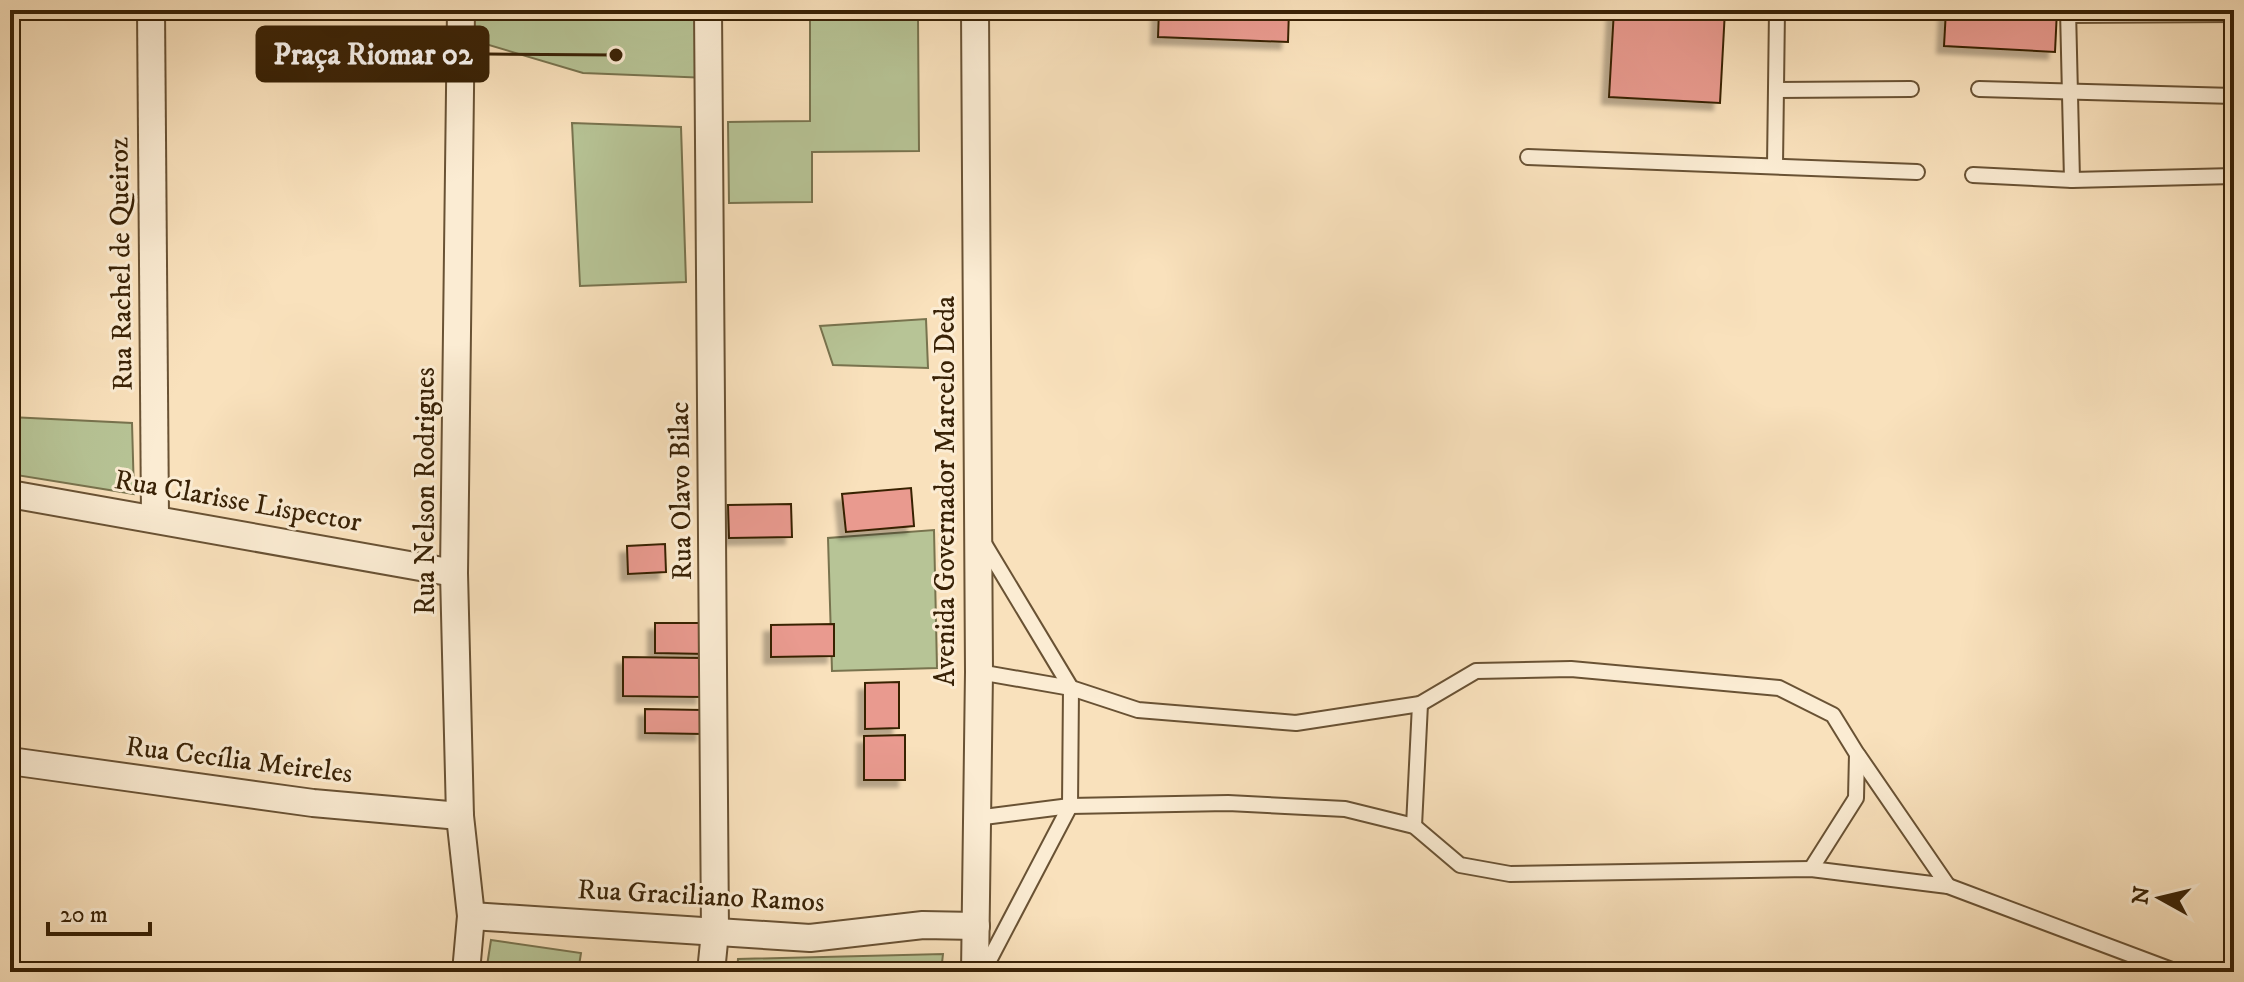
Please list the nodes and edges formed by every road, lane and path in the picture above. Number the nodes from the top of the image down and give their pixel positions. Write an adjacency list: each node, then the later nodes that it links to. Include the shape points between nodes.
1 (151, 10): 20 (street, Rua Rachel de Queiroz)
2 (460, 10): 22 (street, Rua Nelson Rodrigues)
3 (708, 10): 36 (street, Rua Olavo Bilac)
4 (975, 10): 21 (street, Avenida Governador Marcelo Deda)
5 (1777, 10): 10 (lane)
6 (2068, 13): 7 (lane); 11 (lane)
7 (2234, 14)
8 (1911, 89): 10 (lane)
9 (1979, 89): 11 (lane)
10 (1776, 90): 14 (lane)
11 (2073, 92): 12 (lane); 18 (lane)
12 (2234, 96)
13 (1528, 157): 14 (lane)
14 (1775, 165): 15 (lane)
15 (1917, 172)
16 (1973, 175): 18 (lane)
17 (2234, 176): 18 (lane)
18 (2072, 180)
19 (10, 494): 20 (street, Rua Clarisse Lispector)
20 (155, 517): 22 (street, Rua Clarisse Lispector)
21 (977, 533): 23 (street, Avenida Governador Marcelo Deda); 24 (lane)
22 (454, 573): 29 (street, Rua Nelson Rodrigues)
23 (979, 672): 24 (lane); 30 (street, Avenida Governador Marcelo Deda)
24 (1071, 688): 25 (lane, via 1138,710 1296,723); 28 (lane)
25 (1420, 704): 26 (lane, via 1476,671 1571,669 1705,679 1779,688 1806,701 1833,715); 31 (lane)
26 (1857, 754): 32 (lane, via 1856,798); 33 (lane)
27 (10, 761): 29 (street, Rua Cecília Meireles, via 313,803)
28 (1070, 806): 30 (lane); 31 (lane, via 1228,803 1345,809); 40 (lane)
29 (460, 816): 34 (street, Rua Nelson Rodrigues)
30 (976, 818): 35 (street, Avenida Governador Marcelo Deda)
31 (1414, 826): 32 (lane, via 1460,865 1510,874)
32 (1811, 869): 33 (lane)
33 (1948, 886): 41 (lane)
34 (471, 916): 36 (street, Rua Graciliano Ramos); 37 (street, Rua Nelson Rodrigues)
35 (976, 926): 36 (street, Rua Graciliano Ramos, via 923,925 810,938); 39 (street, Avenida Governador Marcelo Deda)
36 (715, 932): 38 (street, Rua Olavo Bilac)
37 (466, 972)
38 (711, 972)
39 (975, 972)
40 (983, 972)
41 (2177, 972)

